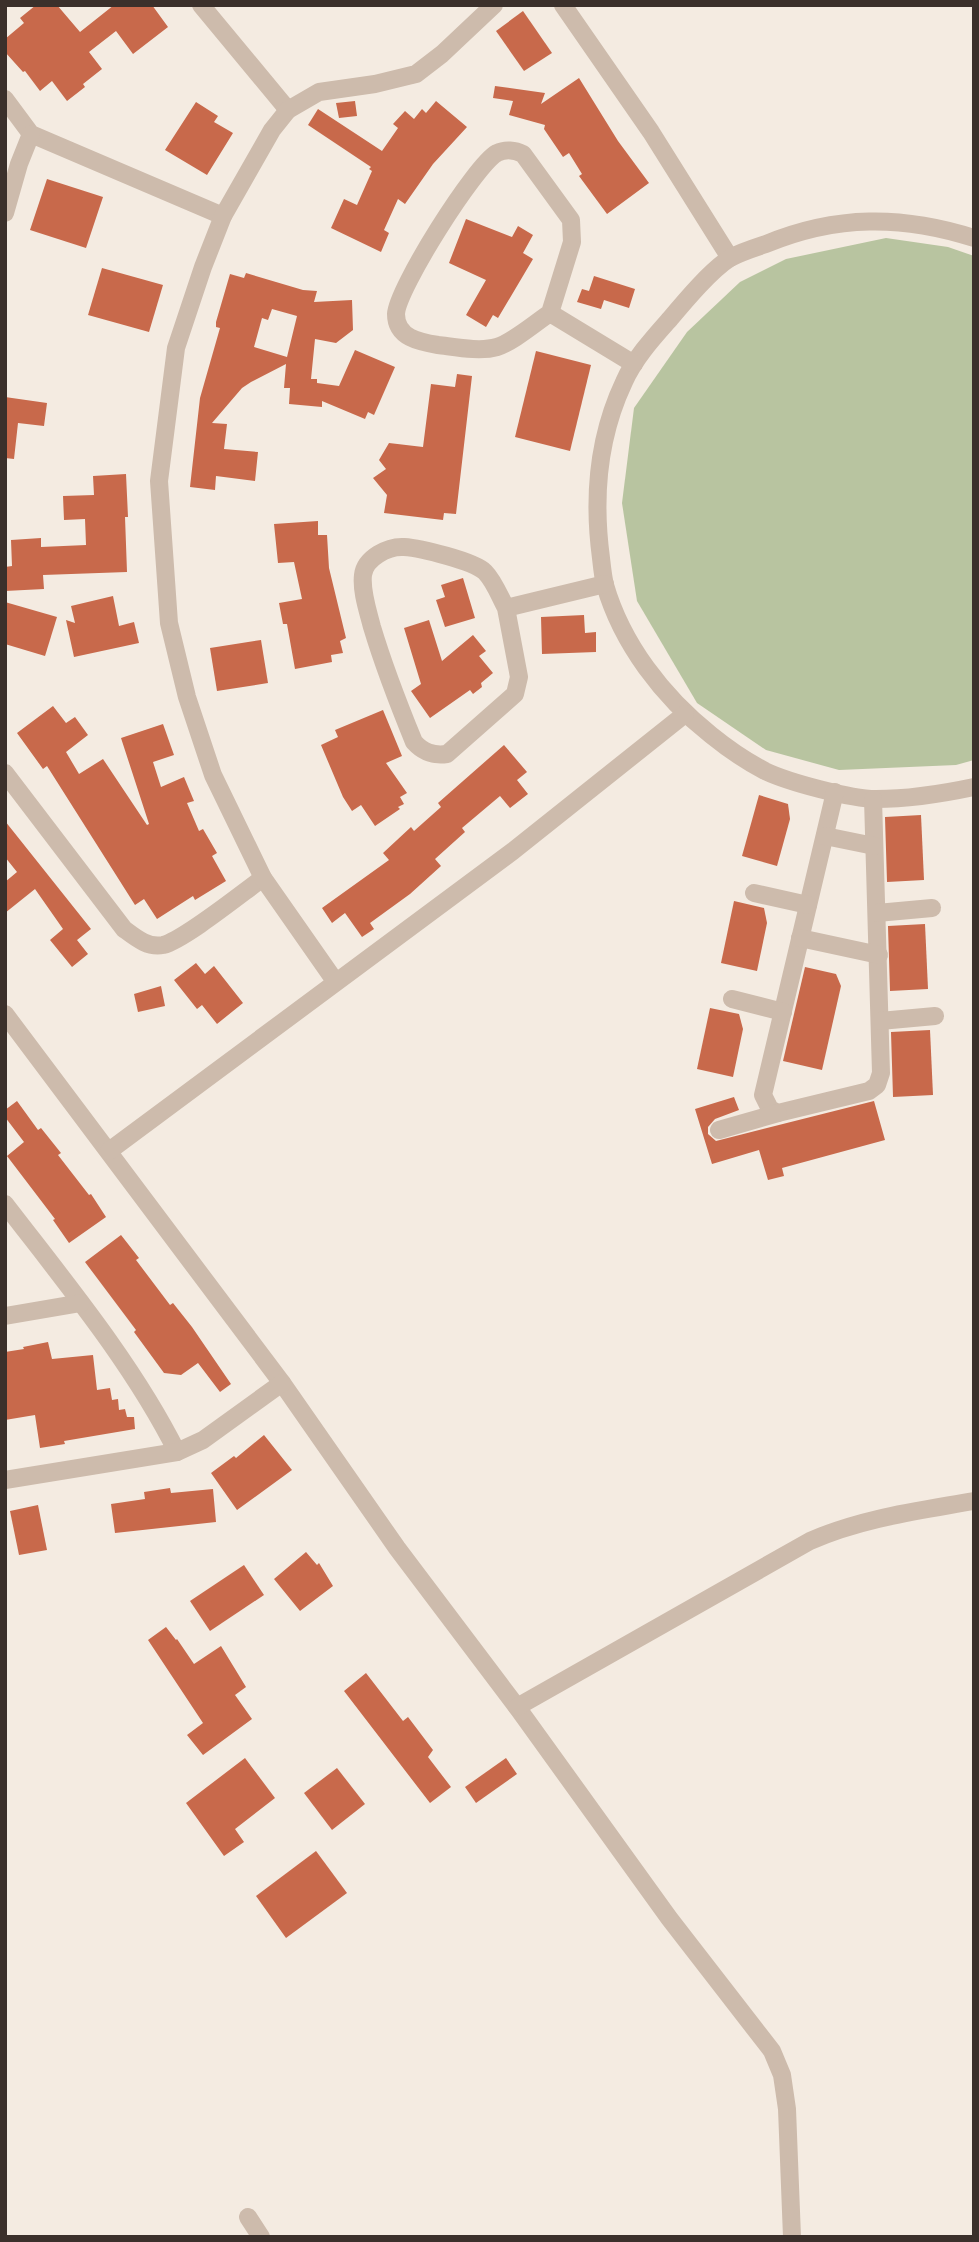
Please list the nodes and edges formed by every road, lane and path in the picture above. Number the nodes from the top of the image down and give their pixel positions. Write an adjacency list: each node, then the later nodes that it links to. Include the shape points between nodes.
1 (201, 5): 5 (street)
2 (494, 5): 5 (street, via 416,74 319,92)
3 (563, 5): 10 (street)
4 (5, 99): 6 (street)
5 (288, 110): 8 (street)
6 (32, 134): 7 (street); 8 (street)
7 (5, 213)
8 (223, 216): 22 (street, via 176,348 159,481 169,623 187,697 213,775)
9 (974, 239): 10 (street, via 909,223 835,223 804,229)
10 (730, 258): 12 (street, via 691,294)
11 (550, 313): 11 (street, via 492,348 417,342 407,336 396,315 432,237 464,191 495,154 503,151 523,154 571,220 572,242); 12 (street)
12 (634, 364): 13 (street, via 608,421 598,484 597,529)
13 (605, 584): 14 (street); 15 (street, via 643,665)
14 (506, 608): 14 (street, via 519,677 516,694 447,754 439,756 420,748 388,680 367,606 366,567 381,553 402,546 468,562 485,572)
15 (685, 714): 18 (street, via 767,772); 29 (street, via 513,851)
16 (5, 773): 22 (street, via 124,929 142,942 163,945 186,933)
17 (974, 787): 19 (street, via 930,796)
18 (835, 792): 19 (street); 20 (street)
19 (873, 799): 21 (street)
20 (825, 836): 21 (street); 24 (street)
21 (874, 846): 26 (street)
22 (262, 878): 29 (street)
23 (754, 893): 24 (street)
24 (808, 905): 27 (street)
25 (932, 908): 26 (street)
26 (877, 913): 28 (street)
27 (800, 938): 28 (street); 31 (street)
28 (879, 955): 34 (street)
29 (335, 981): 37 (street)
30 (732, 999): 31 (street)
31 (783, 1012): 35 (street, via 763,1095 770,1110)
32 (5, 1014): 37 (street)
33 (935, 1016): 34 (street)
34 (880, 1021): 35 (street, via 877,1085 869,1091)
35 (778, 1113): 36 (street)
36 (719, 1130)
37 (109, 1151): 41 (street)
38 (5, 1204): 39 (street)
39 (81, 1303): 40 (street); 42 (street, via 160,1419)
40 (5, 1315)
41 (282, 1383): 42 (street, via 202,1440); 45 (street, via 397,1548)
42 (177, 1452): 43 (street)
43 (5, 1480)
44 (974, 1501): 45 (street, via 834,1530)
45 (517, 1707): 48 (street, via 669,1918 772,2051 782,2075 786,2109)
46 (248, 2217): 47 (street)
47 (261, 2237)
48 (792, 2237)

